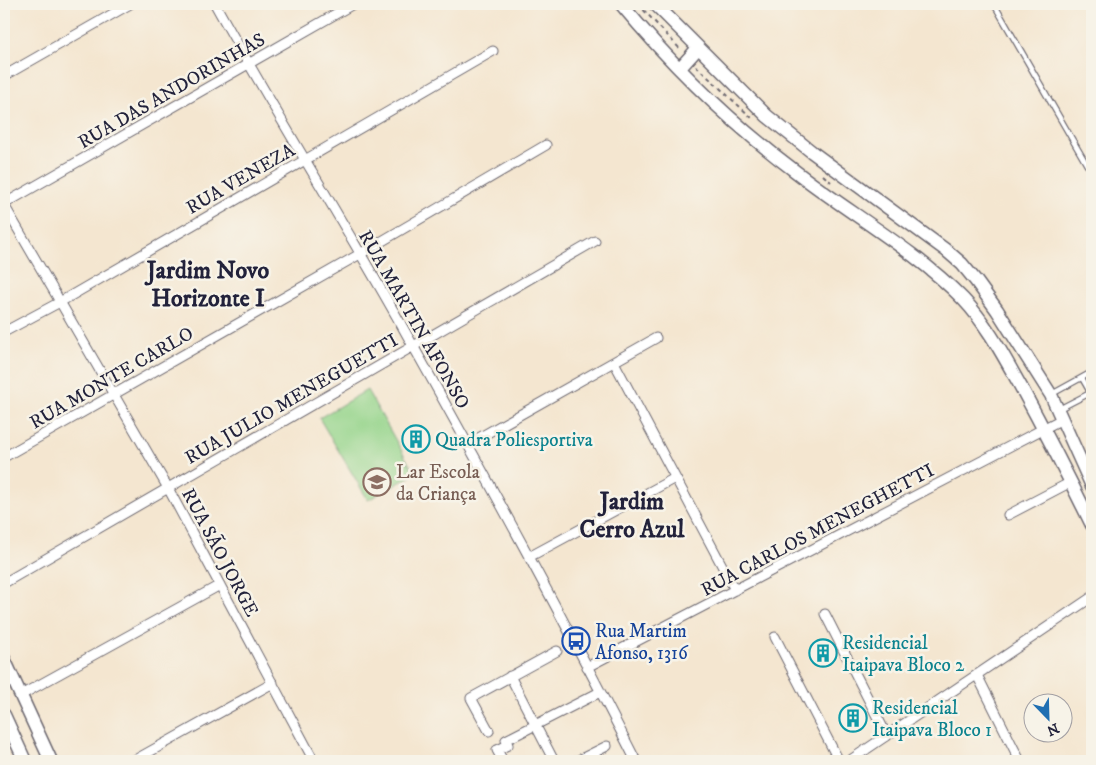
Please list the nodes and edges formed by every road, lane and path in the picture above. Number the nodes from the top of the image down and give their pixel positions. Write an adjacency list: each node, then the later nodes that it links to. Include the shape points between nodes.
1 (130, 4): 11 (street)
2 (215, 4): 9 (street, RUA MARTIN AFONSO)
3 (353, 4): 9 (street, RUA DAS ANDORINHAS)
4 (621, 4): 10 (main road)
5 (655, 4): 7 (main road)
6 (994, 4): 14 (lane)
7 (698, 48): 10 (main road); 27 (main road, via 767,116 962,264 997,310)
8 (493, 52): 13 (street, RUA VENEZA)
9 (248, 65): 13 (street, RUA MARTIN AFONSO); 15 (street, RUA DAS ANDORINHAS)
10 (680, 68): 29 (main road, via 745,132 904,250 957,294 986,329)
11 (4, 76)
12 (546, 145): 17 (street, RUA MONTE CARLO)
13 (304, 160): 17 (street, RUA MARTIN AFONSO); 18 (street, RUA VENEZA)
14 (1092, 169)
15 (4, 205): 18 (street, RUA SÃO JORGE)
16 (595, 241): 21 (street, RUA JULIO MENEGUETTI)
17 (360, 254): 21 (street, RUA MARTIN AFONSO); 26 (street, RUA MONTE CARLO)
18 (60, 302): 19 (street, RUA VENEZA); 26 (street, RUA SÃO JORGE)
19 (4, 332)
20 (656, 338): 22 (street)
21 (413, 347): 30 (street, RUA MARTIN AFONSO); 35 (street, RUA JULIO MENEGUETTI)
22 (614, 362): 30 (street); 32 (street)
23 (1092, 372): 24 (lane)
24 (1082, 378): 25 (lane); 27 (lane)
25 (1091, 392): 28 (lane)
26 (114, 395): 31 (street, RUA MONTE CARLO); 35 (street, RUA SÃO JORGE)
27 (1051, 395): 28 (main road)
28 (1060, 414): 29 (street, RUA CARLOS MENEGHETTI); 34 (main road)
29 (1044, 428): 33 (main road); 41 (street, RUA CARLOS MENEGHETTI)
30 (468, 444): 38 (street, RUA MARTIN AFONSO)
31 (4, 457)
32 (675, 478): 38 (street); 41 (street)
33 (1071, 482): 36 (street); 37 (main road)
34 (1092, 486)
35 (168, 488): 39 (street, RUA JULIO MENEGUETTI); 40 (street, RUA SÃO JORGE)
36 (1008, 515)
37 (1092, 524)
38 (529, 557): 47 (street, RUA MARTIN AFONSO)
39 (4, 584)
40 (220, 585): 50 (street, RUA SÃO JORGE); 52 (street)
41 (735, 590): 47 (street, RUA CARLOS MENEGHETTI)
42 (1092, 598): 48 (street)
43 (824, 614): 56 (street)
44 (775, 637): 66 (street)
45 (557, 650): 49 (street)
46 (4, 659): 52 (main road)
47 (587, 667): 51 (street, RUA MARTIN AFONSO)
48 (977, 675): 56 (street); 68 (street)
49 (510, 676): 54 (street); 55 (street, via 470,698)
50 (273, 683): 60 (street); 61 (street, RUA SÃO JORGE)
51 (600, 692): 54 (street); 65 (street, RUA MARTIN AFONSO)
52 (21, 695): 59 (main road)
53 (4, 715): 58 (main road)
54 (535, 725): 62 (street, via 506,740 508,745 497,750); 63 (street)
55 (489, 730)
56 (887, 736): 67 (street)
57 (607, 746): 64 (street)
58 (25, 761)
59 (51, 761)
60 (133, 761)
61 (314, 761)
62 (503, 761)
63 (554, 761)
64 (577, 761)
65 (636, 761)
66 (838, 761)
67 (849, 761)
68 (1020, 761)

